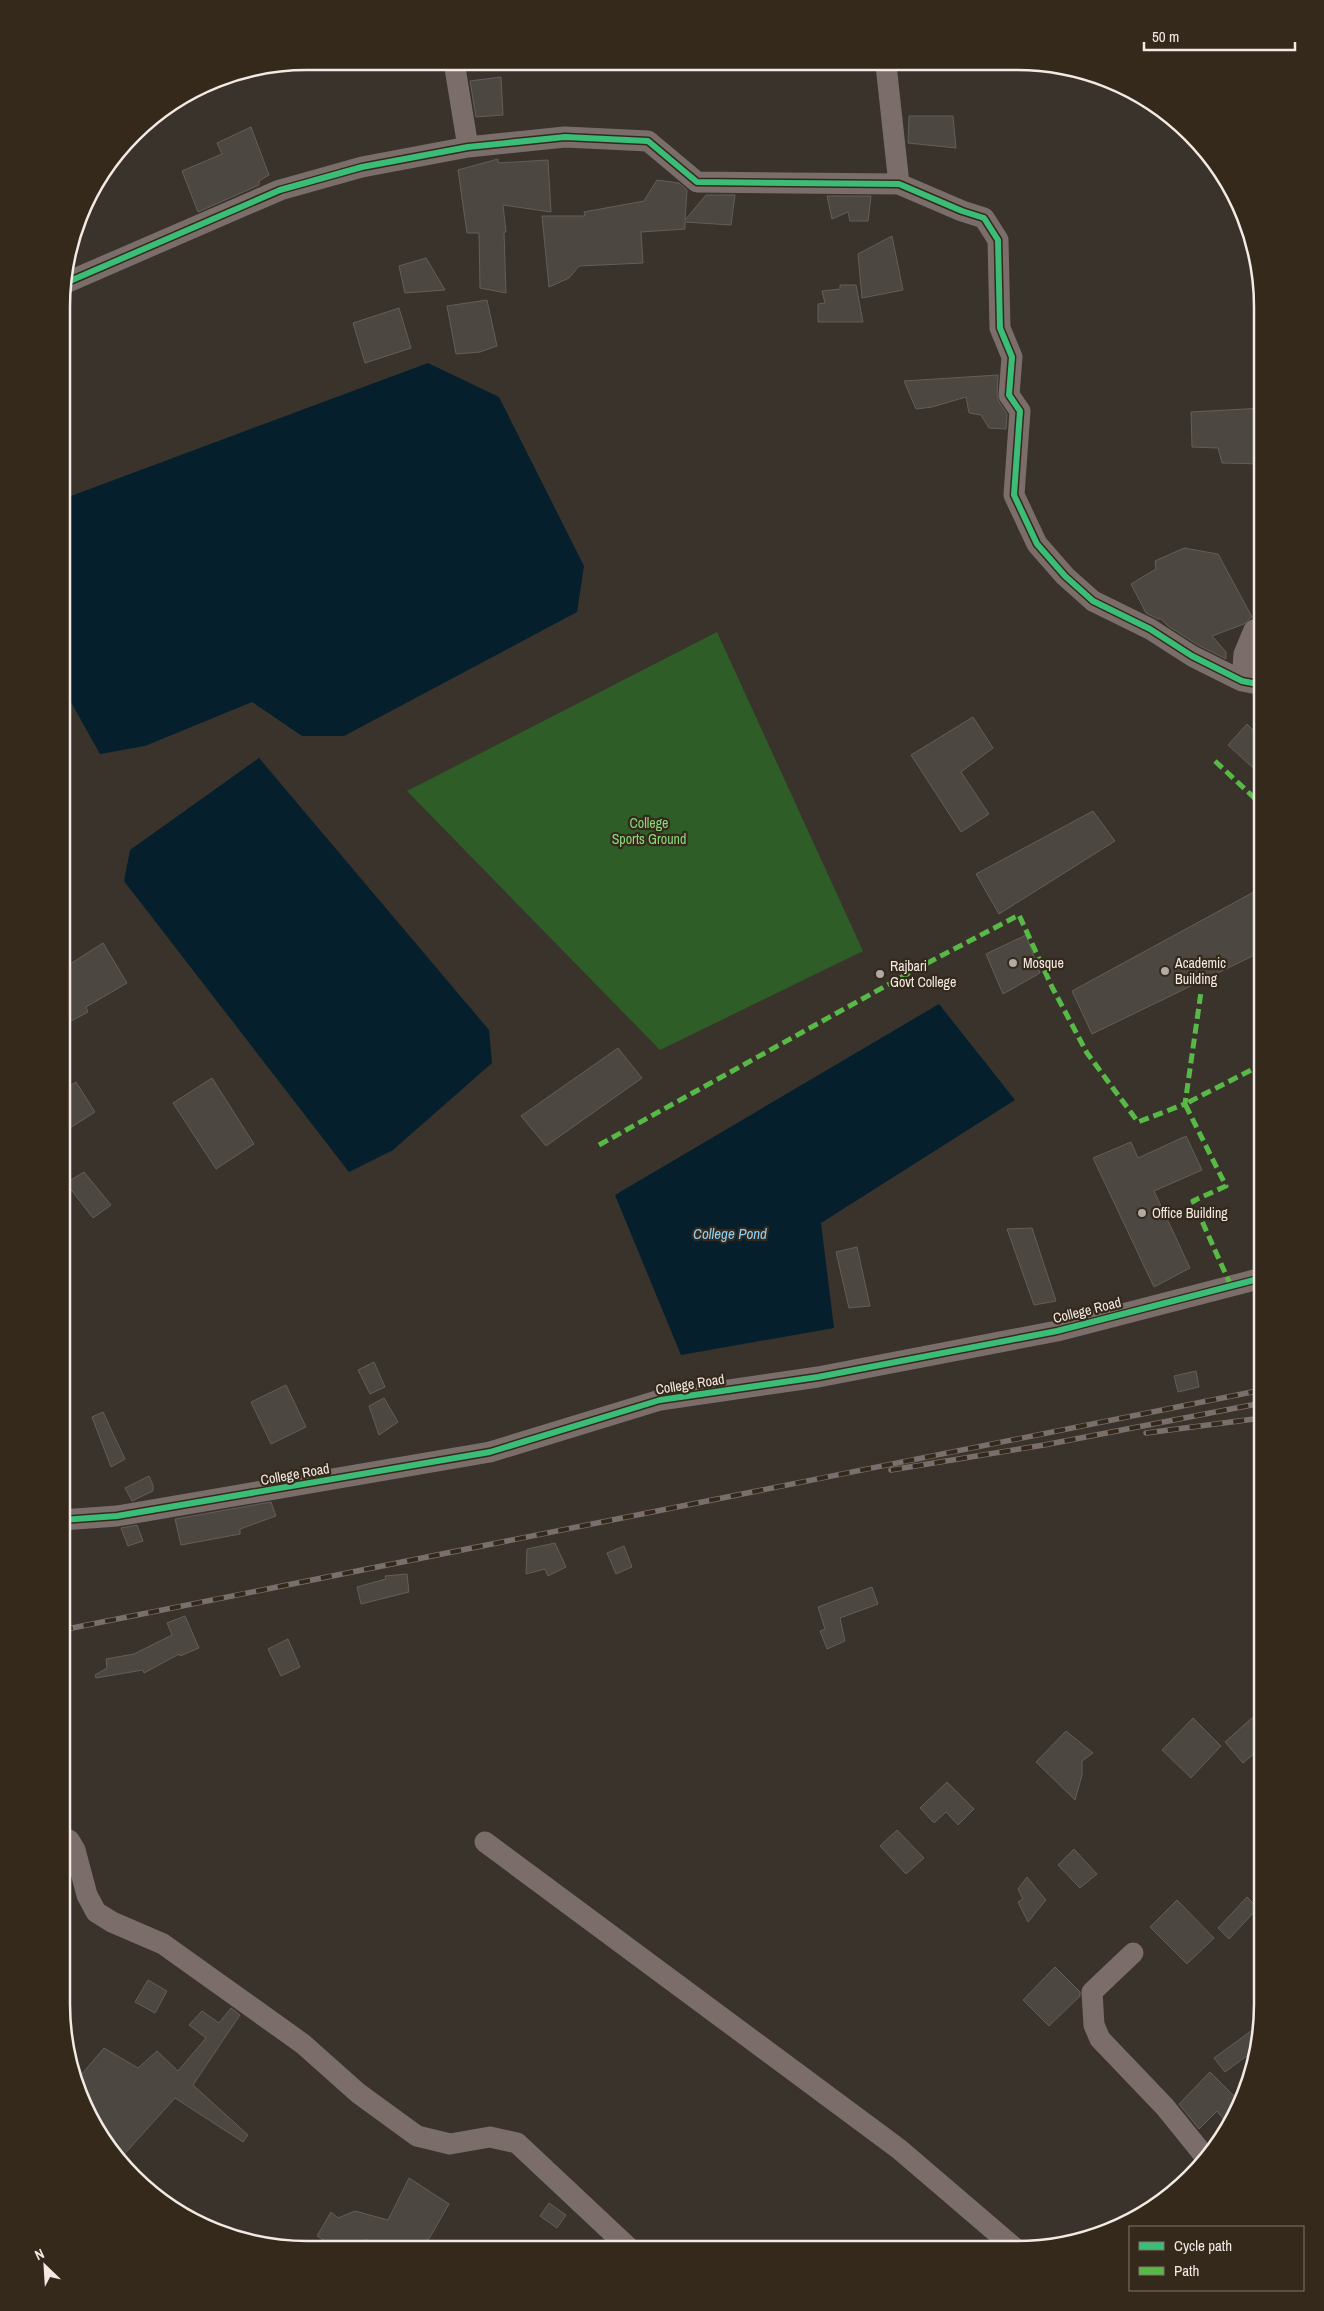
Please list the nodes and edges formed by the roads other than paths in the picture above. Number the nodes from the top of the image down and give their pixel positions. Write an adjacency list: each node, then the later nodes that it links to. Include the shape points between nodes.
1 (455, 70): 3 (street)
2 (887, 70): 4 (street)
3 (468, 147): 4 (street, via 565,137 648,142 697,182); 5 (street, via 362,167 280,190)
4 (899, 184): 7 (street, via 984,218 998,240 1000,328 1012,358 1009,394 1020,411 1014,495 1037,544 1064,576 1093,601 1150,628 1192,656)
5 (72, 280)
6 (1254, 630): 7 (street, via 1244,654)
7 (1242, 681): 8 (street)
8 (1254, 683)
9 (1254, 1280): 10 (street, College Road, via 1057,1331 818,1377 660,1400 490,1452 117,1516)
10 (70, 1519)
11 (70, 1842): 15 (street, via 87,1896 96,1912 163,1944 302,2044 358,2093 417,2136 450,2144 490,2137 517,2143)
12 (485, 1842): 16 (street, via 899,2149)
13 (1134, 1953): 14 (street, via 1092,1992 1094,2025 1100,2039 1165,2107)
14 (1202, 2152)
15 (621, 2241)
16 (1006, 2241)

